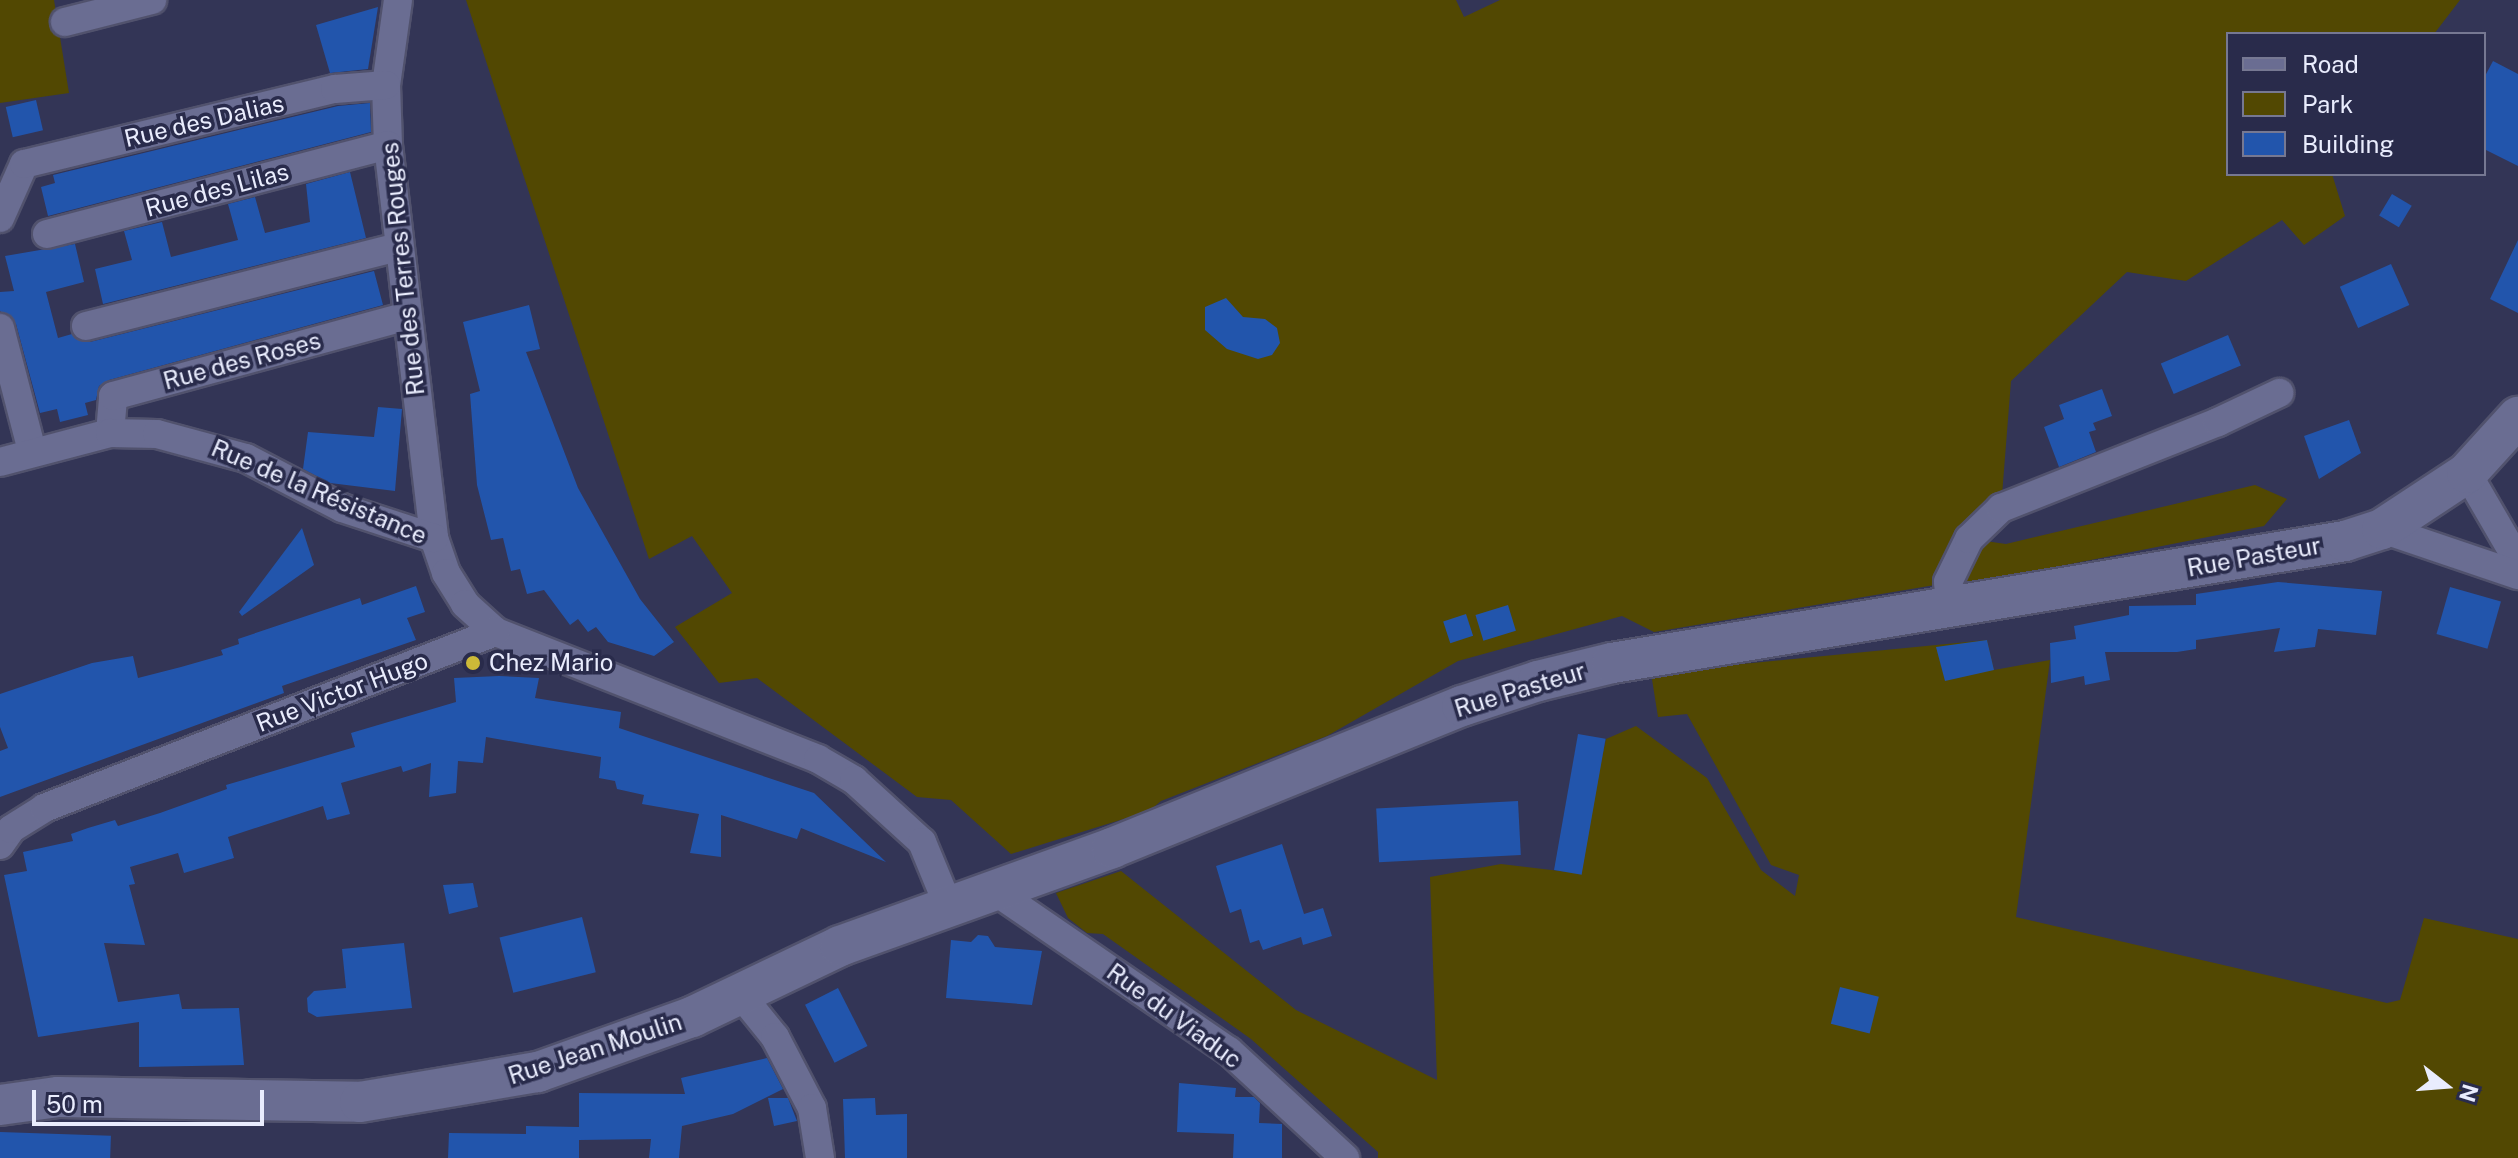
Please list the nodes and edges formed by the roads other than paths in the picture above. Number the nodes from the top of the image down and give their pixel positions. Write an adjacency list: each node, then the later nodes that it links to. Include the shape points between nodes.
1 (152, 0): 3 (street)
2 (398, 0): 4 (street, Rue des Terres Rouges)
3 (65, 22)
4 (386, 85): 5 (street, Rue des Terres Rouges); 6 (street, Rue des Dalias, via 335,89 24,164)
5 (388, 145): 7 (street, Rue des Lilas); 8 (street, Rue des Terres Rouges)
6 (0, 218)
7 (47, 234)
8 (399, 247): 9 (street, Rue des Terres Rouges); 10 (street)
9 (407, 316): 14 (street, Rue des Roses, via 113,396); 19 (street, Rue des Terres Rouges)
10 (86, 326)
11 (0, 328): 15 (street)
12 (2279, 393): 22 (street, via 2001,508 1969,539 1948,582)
13 (2518, 417): 17 (main road, Rue Pasteur)
14 (110, 433): 15 (street, Rue de la Résistance); 19 (street, Rue de la Résistance, via 203,443 246,458 342,508)
15 (32, 451): 16 (street, Rue de la Résistance)
16 (0, 462)
17 (2467, 473): 18 (main road, Rue Pasteur); 20 (street)
18 (2382, 529): 21 (street); 22 (main road, Rue Pasteur, via 2345,541)
19 (434, 538): 23 (street, Rue de la Résistance, via 446,573 465,604)
20 (2518, 561)
21 (2518, 575)
22 (1950, 609): 25 (main road, Rue Pasteur, via 1612,663 1538,681 1462,706)
23 (496, 632): 24 (street, Rue Victor Hugo, via 44,808 11,829); 27 (street, via 818,759 854,780 922,842)
24 (0, 845)
25 (1112, 848): 26 (main road, Rue Jean Moulin)
26 (992, 889): 27 (main road, Rue Jean Moulin); 31 (street, Rue du Viaduc, via 1229,1051)
27 (948, 905): 28 (main road, Rue Jean Moulin, via 840,946)
28 (741, 995): 29 (main road, Rue Jean Moulin, via 538,1072 445,1091 313,1104 58,1097); 30 (street, via 775,1037 812,1108)
29 (0, 1105)
30 (820, 1158)
31 (1345, 1158)

